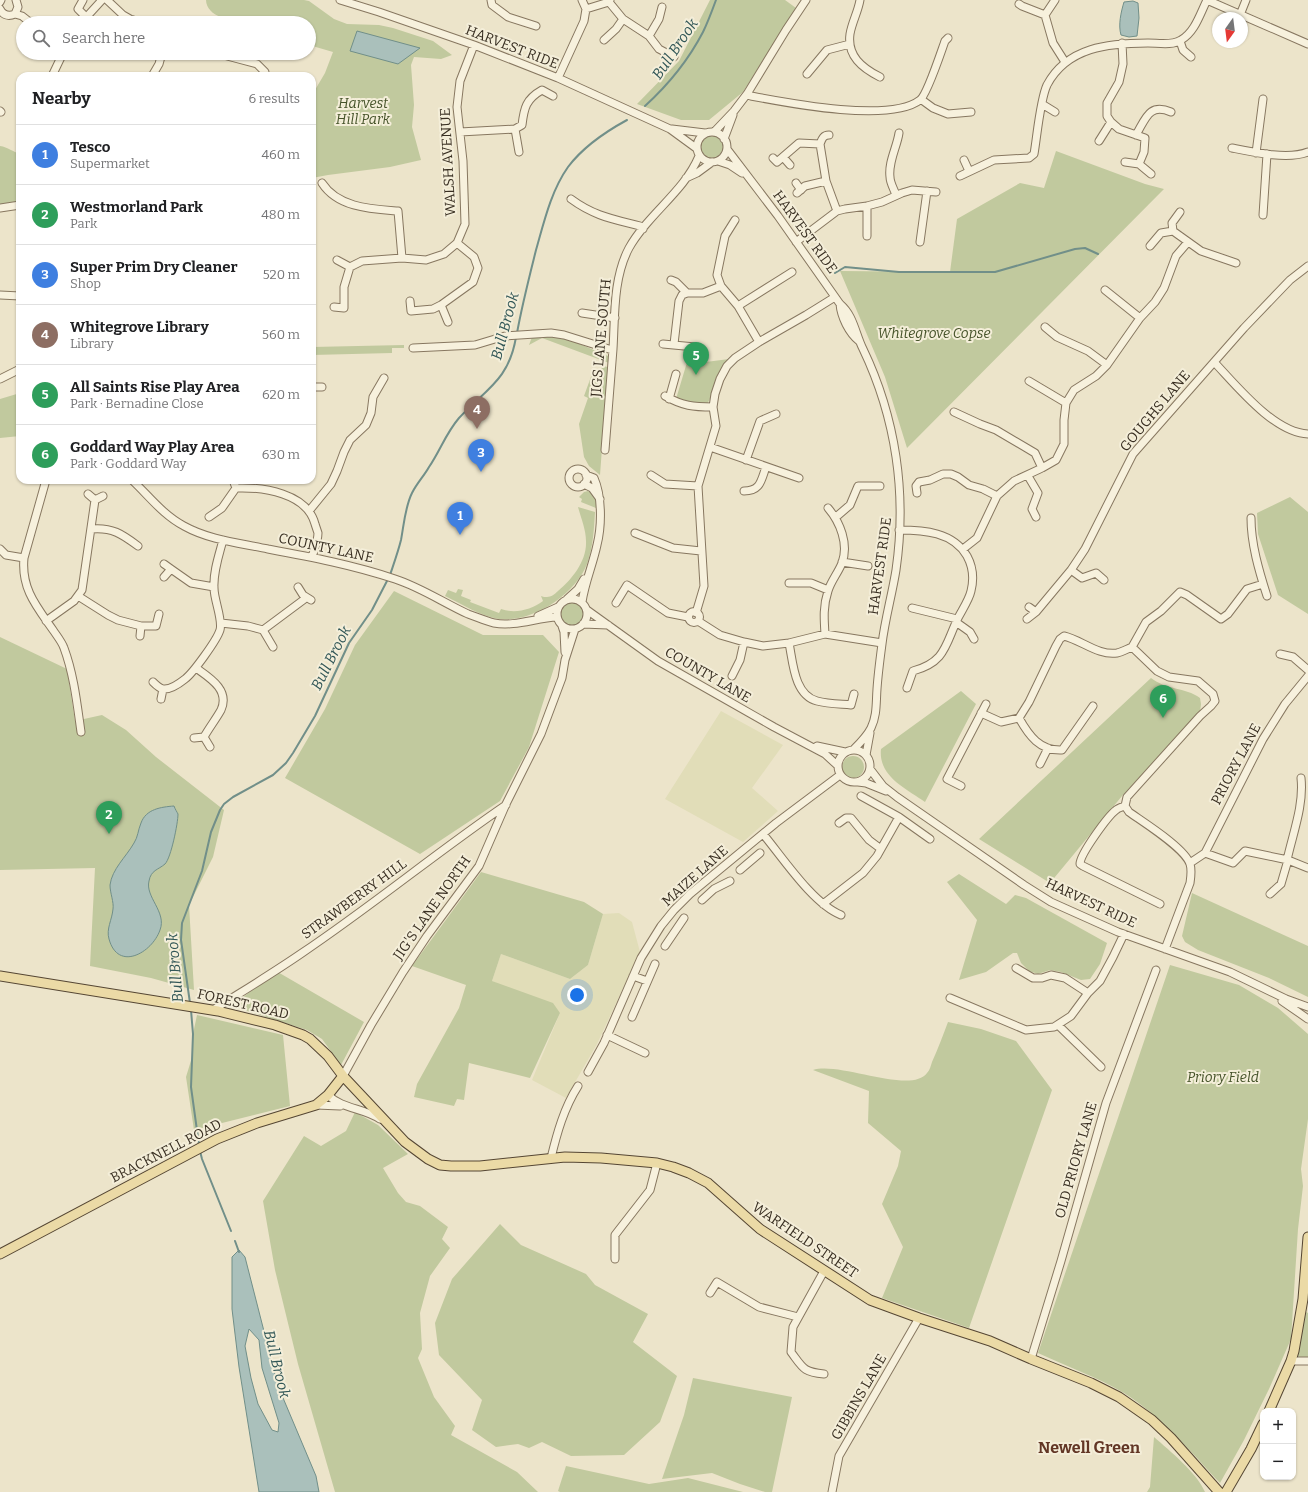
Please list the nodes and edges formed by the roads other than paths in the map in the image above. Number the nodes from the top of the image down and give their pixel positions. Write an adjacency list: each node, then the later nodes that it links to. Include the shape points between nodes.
1 (17, 0): 17 (street)
2 (83, 0): 23 (street, via 78,9)
3 (102, 0): 24 (street)
4 (107, 0): 25 (street)
5 (340, 0): 36 (street, HARVEST RIDE)
6 (491, 0): 28 (street, via 492,5 508,17)
7 (582, 0): 16 (street)
8 (806, 0): 49 (street)
9 (860, 0): 34 (street, via 850,33)
10 (1055, 0): 21 (street)
11 (1206, 0): 18 (street); 32 (street, via 1193,29)
12 (1246, 0): 19 (street)
13 (610, 1): 16 (street); 27 (street)
14 (1019, 4): 21 (street)
15 (662, 7): 29 (street, via 659,20)
16 (586, 9): 48 (street, via 584,20)
17 (16, 12): 20 (street, via 8,16); 22 (street)
18 (1233, 12)
19 (1241, 12)
20 (1, 13)
21 (1045, 14): 42 (street, via 1053,43)
22 (22, 16)
23 (82, 16)
24 (88, 16)
25 (125, 16)
26 (1248, 18): 35 (street)
27 (623, 19): 29 (street); 31 (street)
28 (536, 26)
29 (649, 36): 37 (street, via 659,49)
30 (948, 38): 52 (street)
31 (604, 40)
32 (1180, 41): 33 (street, via 1168,44); 38 (street, via 1183,50)
33 (1122, 43): 42 (street, via 1086,51); 58 (street, via 1123,64 1119,82 1107,103)
34 (850, 44): 46 (street, via 827,50); 47 (street, via 853,56 866,70)
35 (1308, 44)
36 (474, 45): 48 (street, HARVEST RIDE); 61 (street, WALSH AVENUE, via 460,81 457,107)
37 (674, 57)
38 (1191, 57)
39 (60, 60): 43 (street)
40 (160, 60): 44 (street)
41 (242, 60): 45 (street, via 257,64)
42 (1066, 62): 53 (street, via 1054,73 1046,87)
43 (54, 72)
44 (154, 72)
45 (265, 72)
46 (807, 74)
47 (880, 77)
48 (558, 78): 60 (street, HARVEST RIDE)
49 (748, 94): 52 (street, via 787,103 875,111 902,107); 54 (street)
50 (553, 96): 59 (street, via 542,90 533,95 526,105 522,125)
51 (1263, 99): 75 (street)
52 (922, 100): 55 (street, via 948,114)
53 (1042, 104): 56 (street); 85 (street, via 1034,154 1029,158 994,160)
54 (734, 111): 62 (street); 67 (street)
55 (971, 112)
56 (1055, 112)
57 (1171, 112): 66 (street, via 1158,108 1149,113)
58 (1110, 122): 66 (street, via 1119,129); 68 (street)
59 (515, 129): 61 (street); 73 (street)
60 (670, 129): 64 (street, HARVEST RIDE); 70 (street, HARVEST RIDE)
61 (460, 132): 110 (street, WALSH AVENUE, via 465,224)
62 (714, 132): 64 (street); 67 (street, via 722,135)
63 (899, 132): 95 (street, via 890,167 890,177)
64 (705, 133): 70 (street, via 699,139)
65 (829, 135): 69 (street, via 822,138)
66 (1136, 135): 84 (street, via 1144,138 1144,152)
67 (724, 139): 72 (street)
68 (1100, 141)
69 (820, 144): 78 (street, via 799,143); 90 (street)
70 (696, 148): 77 (street)
71 (1232, 148): 75 (street)
72 (727, 149): 81 (street, via 726,154); 88 (street, HARVEST RIDE)
73 (519, 152)
74 (1308, 152): 76 (street, via 1289,155)
75 (1256, 153): 76 (street)
76 (1267, 154): 102 (street)
77 (699, 156): 81 (street, via 707,162); 89 (street, JIGS LANE SOUTH)
78 (783, 157): 79 (street, via 777,162); 83 (street)
79 (773, 158)
80 (964, 160): 85 (street)
81 (715, 162): 88 (street, HARVEST RIDE, via 730,165); 89 (street, JIGS LANE SOUTH)
82 (1125, 162): 84 (street)
83 (790, 164)
84 (1139, 164): 86 (street)
85 (969, 171): 87 (street)
86 (1151, 174)
87 (960, 176)
88 (747, 177): 107 (street, HARVEST RIDE)
89 (686, 178): 104 (street, JIGS LANE SOUTH)
90 (826, 181): 92 (street, via 805,186 799,192); 100 (street)
91 (322, 183): 112 (street, via 326,190 345,202 364,208 398,212)
92 (796, 183)
93 (927, 192): 94 (street); 95 (street, via 912,190); 108 (street)
94 (936, 192)
95 (896, 195): 98 (street)
96 (571, 199): 104 (street, via 584,209 600,216 640,226)
97 (16, 206): 99 (street)
98 (867, 206): 100 (street); 106 (street)
99 (0, 208)
100 (837, 211): 107 (street)
101 (1180, 212): 105 (street, via 1172,223)
102 (1263, 214)
103 (735, 220): 119 (street, via 725,236 719,261 717,275)
104 (643, 229): 131 (street, JIGS LANE SOUTH, via 629,248 620,272)
105 (1173, 231): 109 (street); 111 (street, via 1162,234)
106 (867, 236)
107 (796, 242): 124 (street, HARVEST RIDE)
108 (920, 242)
109 (1188, 242): 114 (street, via 1201,251); 132 (street, via 1176,256 1171,272 1155,302)
110 (457, 244): 112 (street, via 444,254 426,260); 127 (street, via 474,257 478,268 473,282)
111 (1150, 246)
112 (402, 258): 115 (street, via 362,261)
113 (337, 260): 115 (street)
114 (1236, 263)
115 (350, 266): 129 (street, via 344,287 344,308)
116 (1308, 266): 141 (street, GOUGHS LANE, via 1290,280)
117 (792, 272): 128 (street)
118 (671, 280): 121 (street)
119 (721, 286): 121 (street, via 703,293); 128 (street)
120 (1105, 290): 132 (street)
121 (687, 293): 137 (street, via 682,295 679,301)
122 (0, 295): 123 (street); 125 (street)
123 (16, 296)
124 (835, 296): 135 (street); 185 (street, HARVEST RIDE, via 840,304 840,312 853,336 859,341 879,387 898,464 901,505)
125 (0, 300)
126 (410, 301): 127 (street, via 412,311 433,309)
127 (441, 305): 133 (street)
128 (738, 306): 135 (street)
129 (334, 307)
130 (582, 313): 131 (street)
131 (615, 318): 140 (street, JIGS LANE SOUTH)
132 (1140, 318): 142 (street)
133 (448, 322)
134 (1045, 327): 142 (street, via 1057,336 1088,351)
135 (759, 342): 151 (street, via 727,366 720,379)
136 (663, 344): 137 (street)
137 (674, 344): 138 (street)
138 (695, 347)
139 (413, 348): 140 (street, via 475,345 505,336 551,333)
140 (612, 350): 156 (street, JIGS LANE SOUTH)
141 (1214, 362): 154 (street, via 1262,411 1279,424 1301,434); 198 (street, GOUGHS LANE, via 1133,454 1085,549)
142 (1107, 365): 150 (street, via 1096,376 1074,390)
143 (16, 371): 146 (street)
144 (676, 374): 151 (street, via 667,398 690,406)
145 (384, 378): 179 (street, via 373,397 366,425 350,440 331,484)
146 (0, 379)
147 (1029, 381): 150 (street)
148 (316, 387): 149 (street)
149 (322, 387)
150 (1066, 403): 159 (street, via 1064,444 1056,460)
151 (713, 407): 155 (street, via 716,426)
152 (954, 412): 159 (street, via 996,430 1036,453)
153 (776, 414): 157 (street, via 760,421)
154 (1308, 434)
155 (710, 447): 157 (street); 168 (street)
156 (606, 450)
157 (746, 460): 158 (street)
158 (766, 467): 163 (street); 171 (street, via 759,486 752,491)
159 (1042, 468): 162 (street)
160 (586, 475): 167 (street); 167 (street, via 576,469 570,476 574,486); 176 (street, via 594,478)
161 (651, 475): 168 (street, via 665,484)
162 (1028, 476): 175 (street, via 1014,481); 182 (street, via 1038,493 1032,509)
163 (799, 478)
164 (45, 484): 193 (street)
165 (138, 484): 187 (street, COUNTY LANE, via 171,518 198,533)
166 (234, 484): 170 (street)
167 (584, 484): 176 (street, via 592,488)
168 (698, 486): 191 (street)
169 (880, 486): 181 (street, via 858,486 850,505)
170 (236, 488): 179 (street, via 269,490 289,497); 180 (street, via 222,508)
171 (744, 491)
172 (88, 494): 177 (street)
173 (917, 494): 175 (street, via 916,486 919,482 951,474 969,485)
174 (104, 496): 177 (street)
175 (997, 496): 189 (street, via 977,538)
176 (600, 499): 199 (street, via 598,544)
177 (95, 500): 184 (street)
178 (828, 508): 181 (street)
179 (309, 511): 192 (street, via 318,532)
180 (209, 517)
181 (836, 517): 194 (street, via 844,550)
182 (1036, 517)
183 (1251, 518): 203 (street, via 1251,534)
184 (91, 529): 188 (street, via 110,529); 207 (street, via 84,582)
185 (899, 530): 189 (street, via 920,530 939,534 953,540); 238 (street, HARVEST RIDE, via 896,569)
186 (635, 533): 191 (street, via 673,548)
187 (223, 540): 192 (street, COUNTY LANE); 204 (street)
188 (138, 546)
189 (963, 549): 225 (street, via 971,564 973,580 971,593)
190 (0, 550): 193 (street, via 6,555)
191 (701, 551): 216 (street, via 704,586)
192 (312, 557): 223 (street, COUNTY LANE, via 398,580 493,623)
193 (24, 558): 222 (street, via 25,584)
194 (842, 562): 196 (street); 206 (street)
195 (164, 564): 197 (street)
196 (868, 566)
197 (170, 569): 200 (street); 204 (street, via 191,583)
198 (1071, 570): 201 (street, via 1082,578 1096,573); 217 (street, GOUGHS LANE)
199 (589, 572): 209 (street, via 578,589); 210 (street)
200 (164, 577)
201 (1104, 580)
202 (789, 583): 206 (street, via 811,583)
203 (1263, 584): 208 (street); 240 (street, via 1247,589 1228,614 1221,619 1180,592 1146,622)
204 (214, 587): 226 (street)
205 (298, 587): 232 (street, via 309,599)
206 (828, 590): 233 (street, via 823,612)
207 (78, 596): 222 (street); 228 (street, via 118,620)
208 (1267, 596)
209 (567, 599): 210 (street, via 573,598); 212 (street)
210 (582, 602): 215 (street)
211 (616, 603): 220 (street, via 627,585 668,613)
212 (558, 607): 219 (street); 223 (street, COUNTY LANE)
213 (912, 608): 225 (street)
214 (1029, 608): 217 (street)
215 (586, 610): 227 (street, via 587,616); 230 (street, COUNTY LANE)
216 (696, 612): 220 (street); 224 (street)
217 (1036, 612): 221 (street, GOUGHS LANE)
218 (160, 614): 228 (street, via 156,626)
219 (557, 617): 223 (street, COUNTY LANE); 229 (street)
220 (688, 617): 224 (street, via 692,623)
221 (1027, 619)
222 (46, 621): 257 (street, via 64,646 71,670)
223 (525, 621)
224 (698, 621): 236 (street, via 720,635)
225 (957, 621): 235 (street); 248 (street, via 942,655 930,666 913,671)
226 (221, 623): 232 (street); 243 (street, via 220,631)
227 (583, 624): 230 (street); 231 (street)
228 (141, 626): 234 (street)
229 (562, 626): 231 (street); 242 (street, JIG'S LANE NORTH)
230 (608, 626): 260 (street, COUNTY LANE, via 658,661)
231 (575, 629): 242 (street, JIG'S LANE NORTH)
232 (262, 630): 239 (street)
233 (825, 634): 237 (street); 238 (street)
234 (140, 636)
235 (974, 638)
236 (744, 642): 237 (street, via 763,646); 245 (street, via 740,660)
237 (789, 643): 250 (street, via 798,684 807,696 816,701 851,705)
238 (882, 643): 256 (street, HARVEST RIDE, via 877,706)
239 (273, 647)
240 (1132, 647): 255 (street, via 1119,653 1109,653 1064,636 1060,639); 276 (street, via 1157,671 1169,678 1198,681 1213,694 1215,701 1127,797)
241 (1280, 654): 244 (street, via 1293,657)
242 (565, 660): 275 (street, JIG'S LANE NORTH, via 562,678 541,734)
243 (196, 668): 249 (street, via 186,679); 258 (street, via 214,682 223,695 221,709)
244 (1308, 670)
245 (732, 676)
246 (1308, 676): 283 (street, PRIORY LANE, via 1285,704 1263,739)
247 (153, 682): 249 (street)
248 (907, 688)
249 (163, 689): 251 (street)
250 (854, 694)
251 (161, 699)
252 (986, 704): 254 (street)
253 (1094, 706): 262 (street, via 1062,750)
254 (981, 714): 255 (street, via 1001,722); 272 (street, via 947,779)
255 (1019, 718): 262 (street, via 1029,736)
256 (871, 727): 263 (street, HARVEST RIDE); 265 (street, HARVEST RIDE)
257 (81, 732)
258 (204, 737): 259 (street); 261 (street)
259 (194, 738)
260 (800, 740): 264 (street, COUNTY LANE); 266 (street, COUNTY LANE)
261 (210, 747)
262 (1048, 748): 267 (street)
263 (854, 749): 264 (street); 265 (street)
264 (845, 752): 266 (street)
265 (866, 755): 268 (street, via 870,761)
266 (837, 764): 269 (street)
267 (1040, 764)
268 (870, 770): 271 (street, via 864,779); 274 (street, HARVEST RIDE, via 883,786)
269 (840, 775): 271 (street, via 848,781); 279 (street, MAIZE LANE)
270 (1301, 778): 285 (street, via 1301,802)
271 (858, 782): 274 (street, HARVEST RIDE)
272 (961, 786)
273 (861, 796): 277 (street)
274 (897, 797): 301 (street, HARVEST RIDE, via 1051,902)
275 (506, 804): 314 (street, STRAWBERRY HILL, via 301,954); 322 (street, JIG'S LANE NORTH, via 479,866 403,972 370,1025)
276 (1125, 806): 287 (street, via 1129,812 1180,850); 296 (street, via 1117,809 1109,817 1082,854 1080,864)
277 (899, 817): 280 (street); 281 (street)
278 (839, 823): 281 (street, via 851,818 869,840)
279 (763, 834): 282 (street, MAIZE LANE); 295 (street)
280 (930, 839)
281 (881, 849): 295 (street, via 863,873)
282 (740, 853): 286 (street); 290 (street, MAIZE LANE)
283 (1204, 853): 285 (street, via 1233,863 1245,851); 287 (street, PRIORY LANE)
284 (760, 854): 286 (street)
285 (1288, 860): 288 (street); 293 (street, via 1281,884)
286 (748, 863): 289 (street)
287 (1190, 864): 303 (street, via 1190,883)
288 (1308, 868)
289 (740, 870)
290 (707, 880): 292 (street); 299 (street, MAIZE LANE, via 690,894)
291 (730, 881): 292 (street)
292 (714, 889): 294 (street)
293 (1270, 894)
294 (702, 900)
295 (823, 904): 297 (street)
296 (1160, 904)
297 (841, 915)
298 (684, 918): 300 (street)
299 (661, 926): 300 (street); 308 (street, MAIZE LANE)
300 (673, 934): 302 (street)
301 (1124, 934): 303 (street, HARVEST RIDE); 311 (street, via 1100,981)
302 (664, 946)
303 (1165, 949): 310 (street, HARVEST RIDE, via 1230,972)
304 (655, 964): 309 (street)
305 (1016, 968): 311 (street, via 1033,978 1051,975 1065,978)
306 (1156, 970): 337 (street, OLD PRIORY LANE, via 1106,1103)
307 (0, 976): 314 (main road, FOREST ROAD)
308 (633, 976): 309 (street); 318 (street, MAIZE LANE)
309 (648, 981): 315 (street)
310 (1270, 991): 313 (street, HARVEST RIDE); 316 (street, HARVEST RIDE)
311 (1088, 993): 317 (street, via 1071,1016)
312 (950, 998): 317 (street, via 1026,1030)
313 (1308, 1007)
314 (213, 1010): 322 (main road, FOREST ROAD, via 275,1025 303,1035 328,1056)
315 (632, 1017)
316 (1308, 1019)
317 (1058, 1025): 320 (street)
318 (607, 1035): 319 (street); 321 (street, MAIZE LANE)
319 (646, 1053)
320 (1101, 1068)
321 (588, 1072)
322 (343, 1076): 324 (main road, BRACKNELL ROAD); 327 (main road, WARFIELD STREET)
323 (578, 1086): 328 (street, via 562,1119)
324 (328, 1095): 325 (main road, BRACKNELL ROAD); 326 (street)
325 (316, 1105): 326 (street); 331 (main road, BRACKNELL ROAD, via 216,1139)
326 (346, 1106): 327 (street, via 366,1111)
327 (387, 1123): 328 (main road, WARFIELD STREET, via 405,1142 440,1165 505,1165)
328 (551, 1158): 329 (main road, WARFIELD STREET, via 601,1158)
329 (657, 1163): 332 (street, via 650,1190 615,1235); 333 (main road, WARFIELD STREET, via 689,1173 708,1183 760,1229)
330 (1308, 1237): 338 (main road, via 1303,1299)
331 (0, 1254)
332 (615, 1259)
333 (824, 1271): 335 (street); 336 (main road, WARFIELD STREET, via 870,1300)
334 (710, 1293): 335 (street, via 716,1282 759,1307)
335 (798, 1317): 340 (street, via 793,1327 791,1352 809,1372)
336 (918, 1318): 337 (main road, WARFIELD STREET, via 990,1341); 343 (street, GIBBINS LANE, via 839,1456)
337 (1031, 1359): 344 (main road, WARFIELD STREET, via 1119,1397 1152,1420)
338 (1291, 1361): 339 (street); 341 (main road)
339 (1308, 1361)
340 (824, 1374)
341 (1270, 1408)
342 (1260, 1430): 345 (main road)
343 (832, 1492)
344 (1219, 1492)
345 (1226, 1492)

